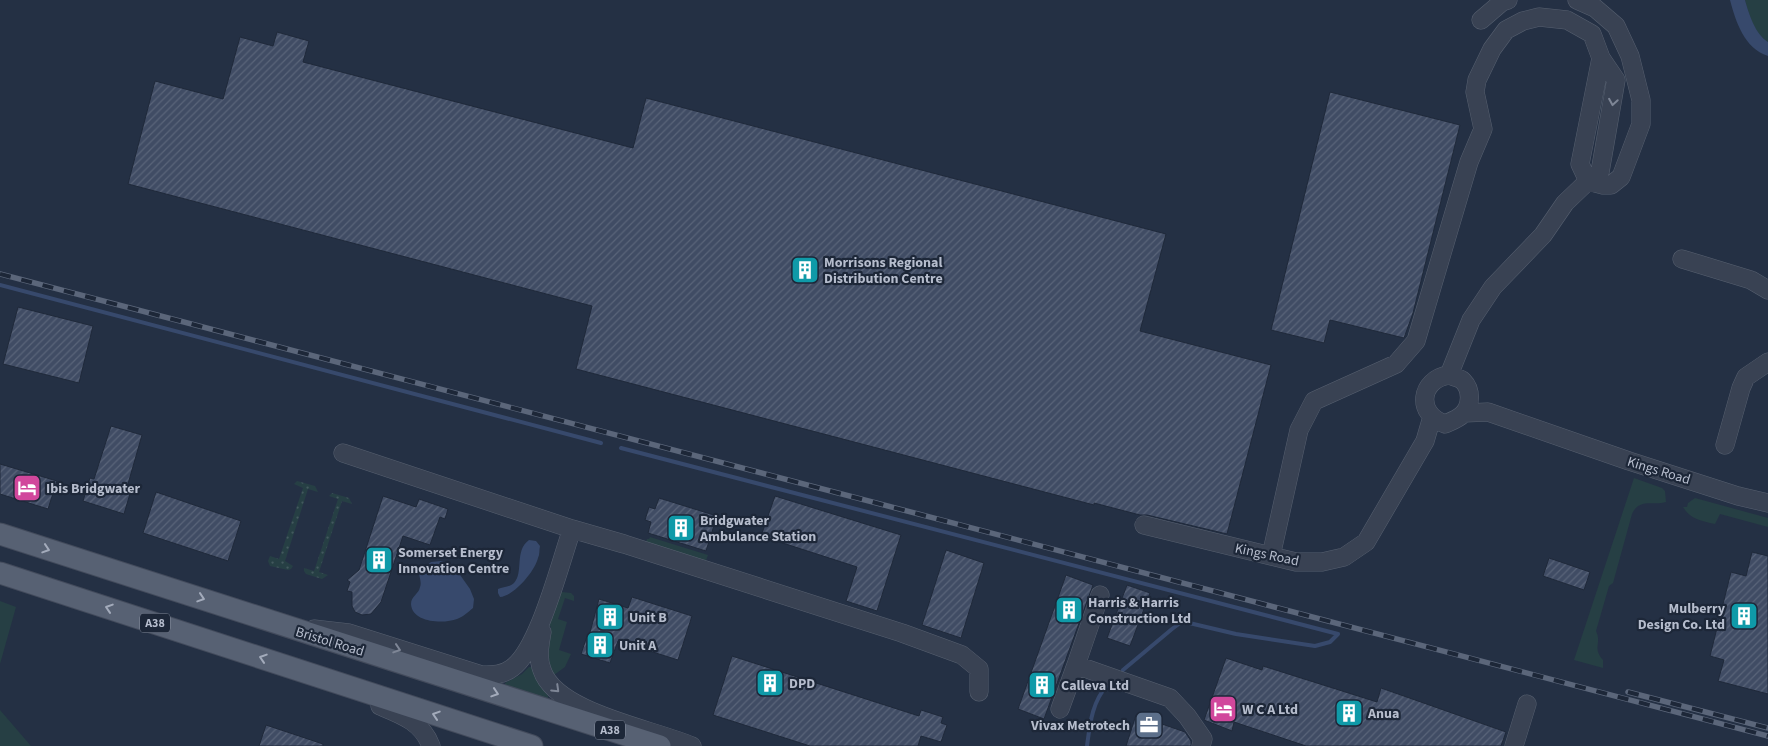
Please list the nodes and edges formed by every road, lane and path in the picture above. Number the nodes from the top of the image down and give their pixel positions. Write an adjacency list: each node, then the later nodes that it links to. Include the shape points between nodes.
1 (1508, 0): 3 (street)
2 (1577, 0): 4 (street, via 1595,8 1616,26 1630,56 1641,100 1641,124 1621,177 1611,185)
3 (1481, 20)
4 (1588, 181): 8 (street, via 1565,203 1543,235 1493,287 1471,320 1460,349); 17 (street, via 1580,164 1601,58 1592,34 1567,20 1539,17 1523,21 1506,30 1492,49 1477,80 1474,92 1483,129 1469,162 1416,341 1396,364 1314,402 1298,430)
5 (1682, 259): 6 (street, via 1750,280)
6 (1768, 290)
7 (1768, 362): 11 (street, via 1746,377)
8 (1456, 377): 9 (street, via 1468,387); 10 (street, via 1440,376 1430,383 1425,408)
9 (1467, 406): 10 (street, via 1455,420); 13 (street, Kings Road, via 1629,461)
10 (1439, 420): 17 (street, Kings Road, via 1366,542 1344,557 1322,562 1296,562)
11 (1725, 445)
12 (343, 453): 15 (street)
13 (1768, 503)
14 (1144, 525): 17 (street, Kings Road)
15 (572, 529): 20 (street); 24 (street, via 792,597 962,655 979,669)
16 (0, 534): 21 (main road, Bristol Road / A38, one-way to 21)
17 (1271, 556)
18 (0, 572): 23 (main road, A38, one-way to 18)
19 (1100, 596): 22 (street)
20 (544, 611): 21 (street, one-way to 20, via 349,632 459,669 496,675 510,670 524,656); 30 (street, one-way to 30, via 539,659 554,689 570,701 620,722)
21 (282, 626): 29 (main road, Bristol Road / A38, one-way to 29)
22 (1076, 665): 26 (street); 31 (street, via 1170,698 1203,739)
23 (309, 674): 27 (street, via 342,692 407,717 420,728); 28 (main road, A38, one-way to 23)
24 (978, 692)
25 (1527, 704): 32 (street)
26 (1060, 709)
27 (431, 746)
28 (532, 746)
29 (660, 746)
30 (692, 746)
31 (1201, 746)
32 (1514, 746)

